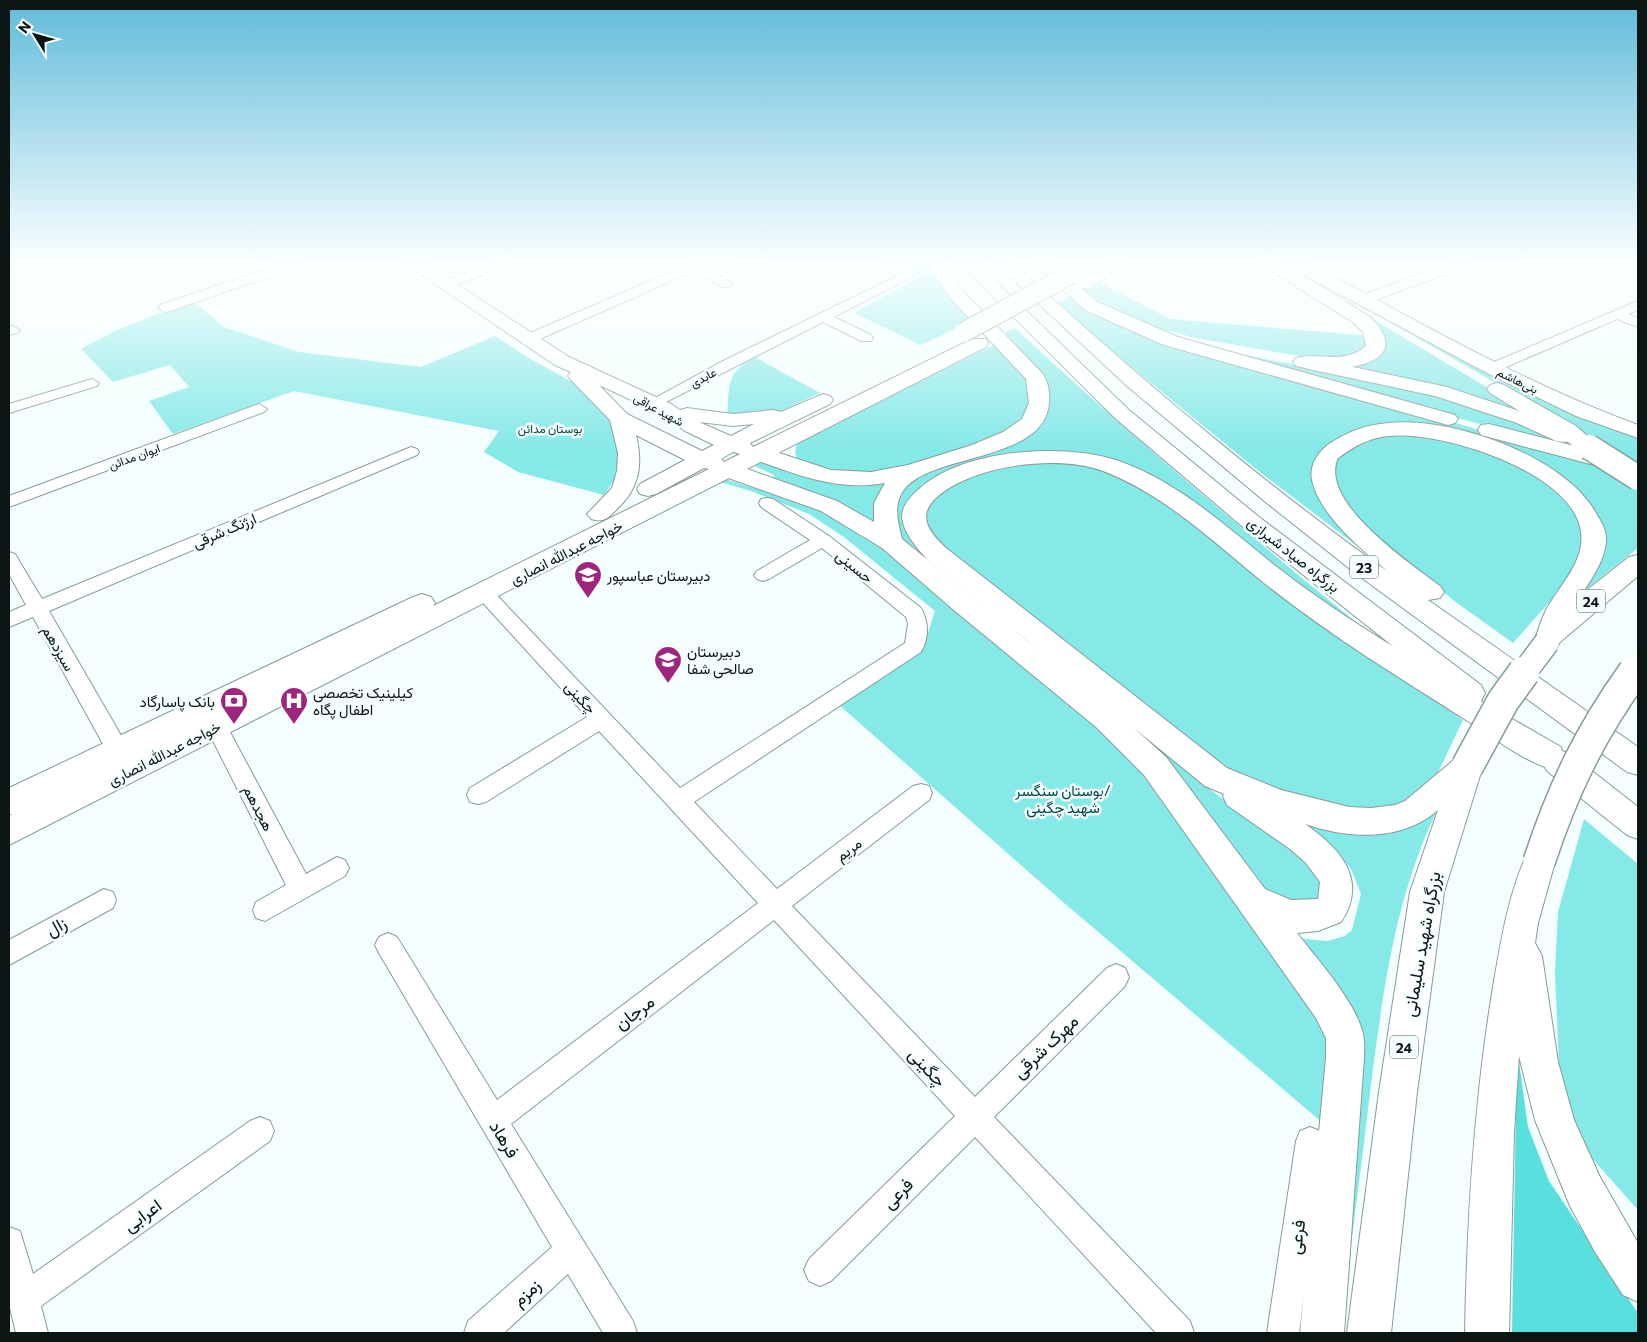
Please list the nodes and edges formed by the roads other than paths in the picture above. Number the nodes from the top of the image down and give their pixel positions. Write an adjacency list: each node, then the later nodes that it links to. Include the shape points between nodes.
1 (507, 326): 17 (main road, شهید عراقی)
2 (558, 326): 17 (street)
3 (807, 326): 22 (street, عابدی)
4 (841, 326): 16 (street)
5 (987, 326): 33 (main road, via 1029,368 1039,390 1035,417 1026,428 1010,437)
6 (992, 326): 15 (main road, خواجه عبدالله انصاری)
7 (1031, 326): 54 (main road, بزرگراه صیاد شیرازی / 23, via 1122,414 1251,522)
8 (1070, 326): 50 (main road, 23, via 1102,355 1364,566)
9 (1134, 326): 14 (main road)
10 (1368, 326): 19 (main road, via 1375,336 1375,348 1360,359)
11 (1393, 326): 29 (main road, via 1568,431)
12 (1411, 326): 20 (main road, بنی‌هاشم)
13 (1590, 326): 20 (street)
14 (1150, 332): 19 (main road); 34 (main road, via 1193,349)
15 (971, 337): 25 (main road, خواجه عبدالله انصاری); 31 (main road, خواجه عبدالله انصاری)
16 (866, 338)
17 (528, 339): 18 (main road, شهید عراقی)
18 (562, 361): 22 (main road, شهید عراقی); 26 (main road, شهید عراقی)
19 (1303, 362): 29 (main road, via 1464,398 1524,419)
20 (1492, 368): 27 (main road, بنی‌هاشم, via 1583,412)
21 (92, 383): 23 (street)
22 (659, 406): 25 (main road, via 698,417 733,420); 28 (main road, شهید عراقی, via 677,419)
23 (9, 409)
24 (259, 410): 37 (street, ایوان مدائن)
25 (794, 414): 28 (main road, خواجه عبدالله انصاری)
26 (620, 418): 32 (main road, شهید عراقی); 39 (main road, via 627,439 624,488)
27 (1635, 429)
28 (732, 444): 31 (main road, شهید عراقی); 32 (main road, خواجه عبدالله انصاری)
29 (1588, 447): 36 (main road, bridge)
30 (411, 452): 46 (street, ارژنگ شرقی)
31 (758, 453): 33 (main road, شهید عراقی, via 820,474 852,480 881,478); 35 (main road, خواجه عبدالله انصاری)
32 (703, 460): 35 (main road, شهید عراقی); 39 (main road, خواجه عبدالله انصاری)
33 (926, 465): 41 (main road, via 900,482 886,503 885,520)
34 (1638, 467)
35 (728, 470): 41 (main road, شهید عراقی, via 829,506); 45 (main road, خواجه عبدالله انصاری)
36 (1638, 478)
37 (9, 502)
38 (767, 503): 40 (street)
39 (599, 514): 61 (main road, خواجه عبدالله انصاری)
40 (823, 540): 44 (street, حسینی); 60 (street, حسینی, via 914,613 918,624 914,647)
41 (891, 542): 67 (main road, شهید عراقی, via 1136,746 1155,766)
42 (9, 558): 46 (street, سیزدهم)
43 (1638, 563): 48 (main road, بزرگراه شهید سلیمانی / 24, via 1598,594)
44 (763, 574)
45 (483, 593): 51 (street, چگینی); 52 (main road, خواجه عبدالله انصاری)
46 (36, 608): 47 (street, ارژنگ شرقی); 53 (street, سیزدهم)
47 (9, 620)
48 (1547, 642): 50 (main road, via 1558,612 1592,549 1593,528 1574,497 1543,473 1510,454 1448,433 1415,429 1376,430 1334,448 1327,458 1323,480 1336,504 1382,552 1495,645); 56 (main road, بزرگراه شهید سلیمانی / 24, bridge, via 1503,701)
49 (1638, 666): 70 (main road, bridge, via 1590,738 1565,790)
50 (1536, 687): 55 (main road, 23)
51 (601, 719): 59 (street); 60 (street, چگینی)
52 (217, 727): 63 (main road, خواجه عبدالله انصاری); 65 (street, هجدهم)
53 (111, 738)
54 (1550, 756): 57 (main road, via 1410,673 1282,583 1186,507 1118,469 1078,458 1023,460 965,471 932,486 918,502 914,513 916,527 937,554); 62 (main road, بزرگراه صیاد شیرازی / 23)
55 (1638, 763)
56 (1468, 767): 57 (main road, via 1416,810 1397,818 1371,822 1331,818 1294,808); 89 (main road, بزرگراه شهید سلیمانی / 24, via 1427,892 1398,1092)
57 (1216, 777): 67 (main road, via 1253,809 1313,846 1331,870 1336,883 1337,896 1330,911 1313,918 1294,918)
58 (921, 793): 68 (street, مریم)
59 (478, 795)
60 (678, 801): 68 (street, چگینی)
61 (9, 802)
62 (1638, 825)
63 (9, 831)
64 (337, 868): 65 (street)
65 (301, 889): 69 (street)
66 (104, 900): 72 (street, زال)
67 (1255, 902): 88 (main road, شهید عراقی, via 1328,1005 1344,1035 1345,1058)
68 (775, 904): 74 (street, چگینی); 75 (street, مرجان)
69 (265, 910)
70 (1521, 923): 81 (main road, via 1547,1095 1575,1170 1610,1240); 90 (main road, via 1500,1057 1494,1133)
71 (388, 944): 75 (street, فرهاد)
72 (9, 953)
73 (1116, 977): 74 (street, مهرک شرقی)
74 (974, 1116): 80 (street, فرعی); 86 (street, چگینی)
75 (493, 1120): 79 (street, فرهاد)
76 (260, 1131): 82 (street, اعرابی)
77 (1310, 1141): 87 (street, فرعی)
78 (9, 1242): 82 (street)
79 (572, 1250): 84 (street, زمزم); 85 (street, فرهاد)
80 (820, 1270)
81 (1638, 1280)
82 (23, 1300): 83 (street)
83 (32, 1333)
84 (480, 1333)
85 (621, 1333)
86 (1178, 1333)
87 (1283, 1333)
88 (1322, 1333)
89 (1369, 1333)
90 (1488, 1333)

